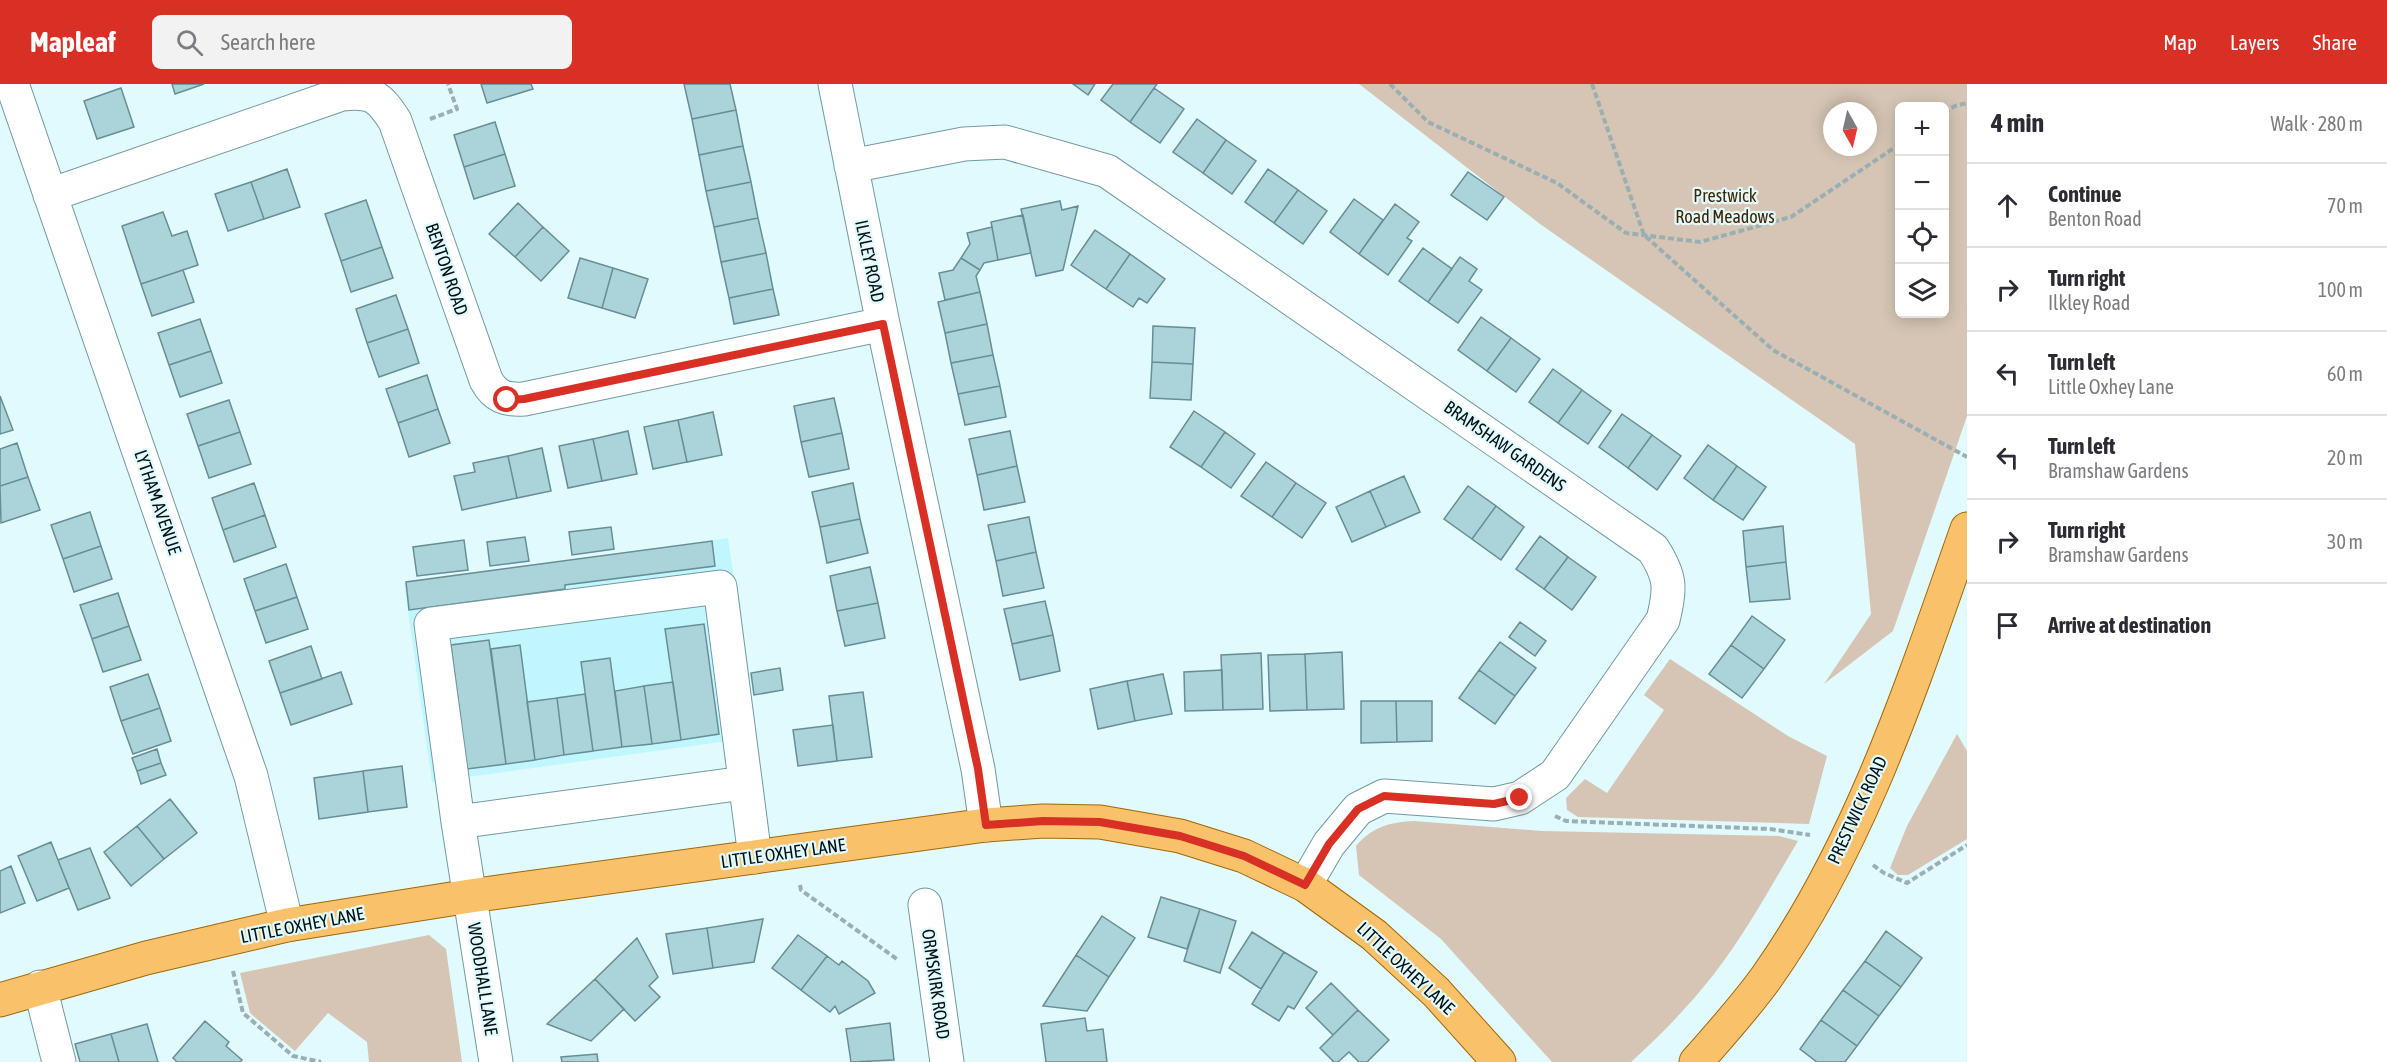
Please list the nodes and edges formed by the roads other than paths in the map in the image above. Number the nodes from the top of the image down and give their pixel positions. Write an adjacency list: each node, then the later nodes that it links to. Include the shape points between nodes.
1 (12, 84): 5 (street, LYTHAM AVENUE)
2 (835, 84): 4 (street, ILKLEY ROAD)
3 (376, 90): 5 (street, BENTON ROAD, via 342,94); 6 (street, BENTON ROAD, via 399,131 486,380 490,388 507,400)
4 (851, 166): 6 (street, ILKLEY ROAD); 12 (street, BRAMSHAW GARDENS, via 964,144 1005,142 1107,171 1653,549 1666,569 1670,596 1663,620 1555,775 1520,798 1494,804 1384,796 1358,809 1329,844)
5 (50, 195): 15 (street, LYTHAM AVENUE, via 251,776)
6 (883, 324): 10 (street, ILKLEY ROAD, via 978,769)
7 (1967, 529): 22 (main road, PRESTWICK ROAD, via 1917,671 1844,844 1766,978)
8 (744, 783): 9 (street); 9 (street, WOODHALL LANE, via 720,587 432,624); 11 (street)
9 (458, 822): 13 (street, WOODHALL LANE)
10 (986, 825): 11 (main road, LITTLE OXHEY LANE); 12 (main road, LITTLE OXHEY LANE, via 1100,822 1180,836 1244,856)
11 (755, 857): 13 (main road, LITTLE OXHEY LANE)
12 (1305, 885): 21 (main road, LITTLE OXHEY LANE, via 1374,935 1436,992)
13 (470, 896): 15 (main road, LITTLE OXHEY LANE); 19 (street, WOODHALL LANE)
14 (925, 905): 20 (street, ORMSKIRK ROAD)
15 (287, 925): 16 (main road, LITTLE OXHEY LANE)
16 (40, 987): 17 (main road, LITTLE OXHEY LANE); 18 (street)
17 (0, 1000)
18 (59, 1062)
19 (495, 1062)
20 (947, 1062)
21 (1499, 1062)
22 (1696, 1062)

